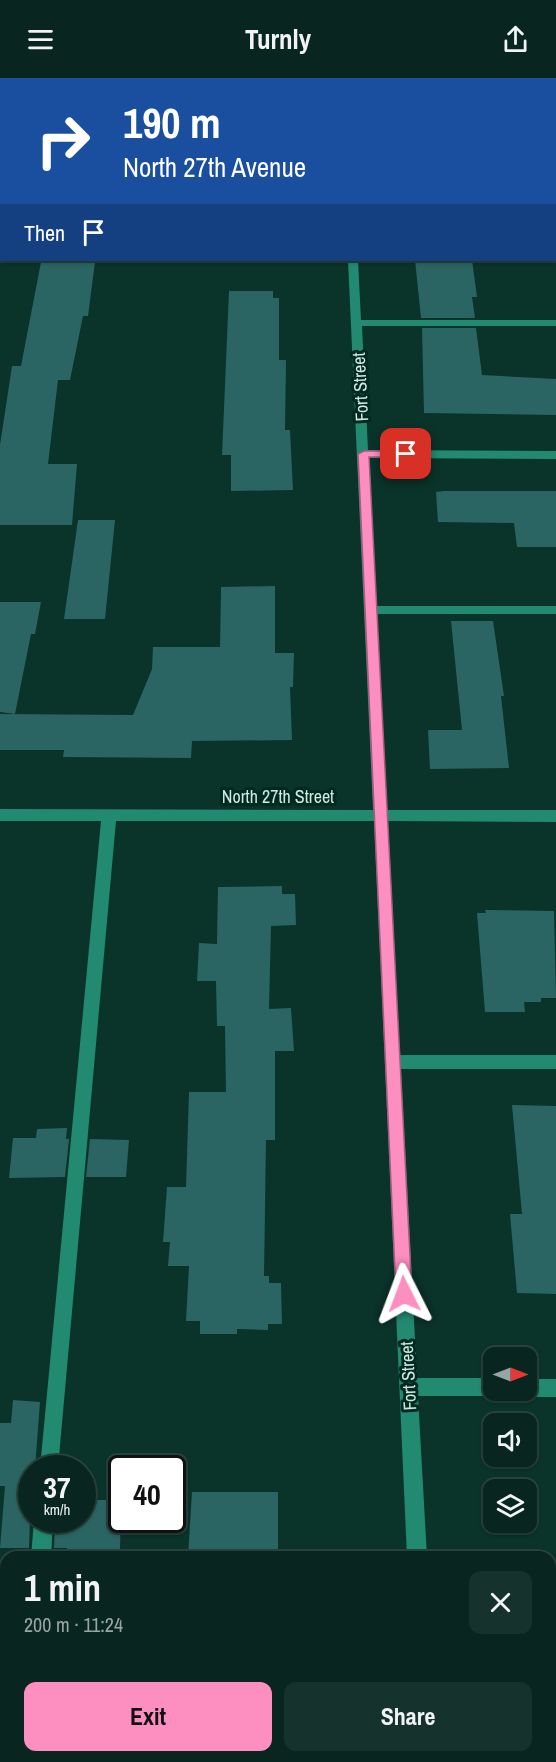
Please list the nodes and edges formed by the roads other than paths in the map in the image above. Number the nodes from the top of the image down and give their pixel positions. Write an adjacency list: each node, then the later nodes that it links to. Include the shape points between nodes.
1 (353, 261): 2 (street, Fort Street)
2 (357, 323): 3 (street); 4 (street, Fort Street)
3 (556, 323)
4 (364, 454): 5 (street); 6 (street, Fort Street)
5 (556, 455)
6 (372, 610): 7 (street); 10 (street, Fort Street)
7 (556, 610)
8 (0, 814): 9 (street, North 27th Street)
9 (109, 815): 10 (street, North 27th Street); 18 (street)
10 (382, 815): 11 (street, North 27th Street); 12 (street, Fort Street)
11 (556, 816)
12 (393, 1062): 13 (street); 14 (street, Fort Street)
13 (556, 1062)
14 (409, 1387): 15 (street); 21 (street, Fort Street)
15 (483, 1388)
16 (537, 1388): 17 (street)
17 (556, 1388)
18 (50, 1455)
19 (43, 1533): 20 (street)
20 (41, 1551)
21 (417, 1551)

